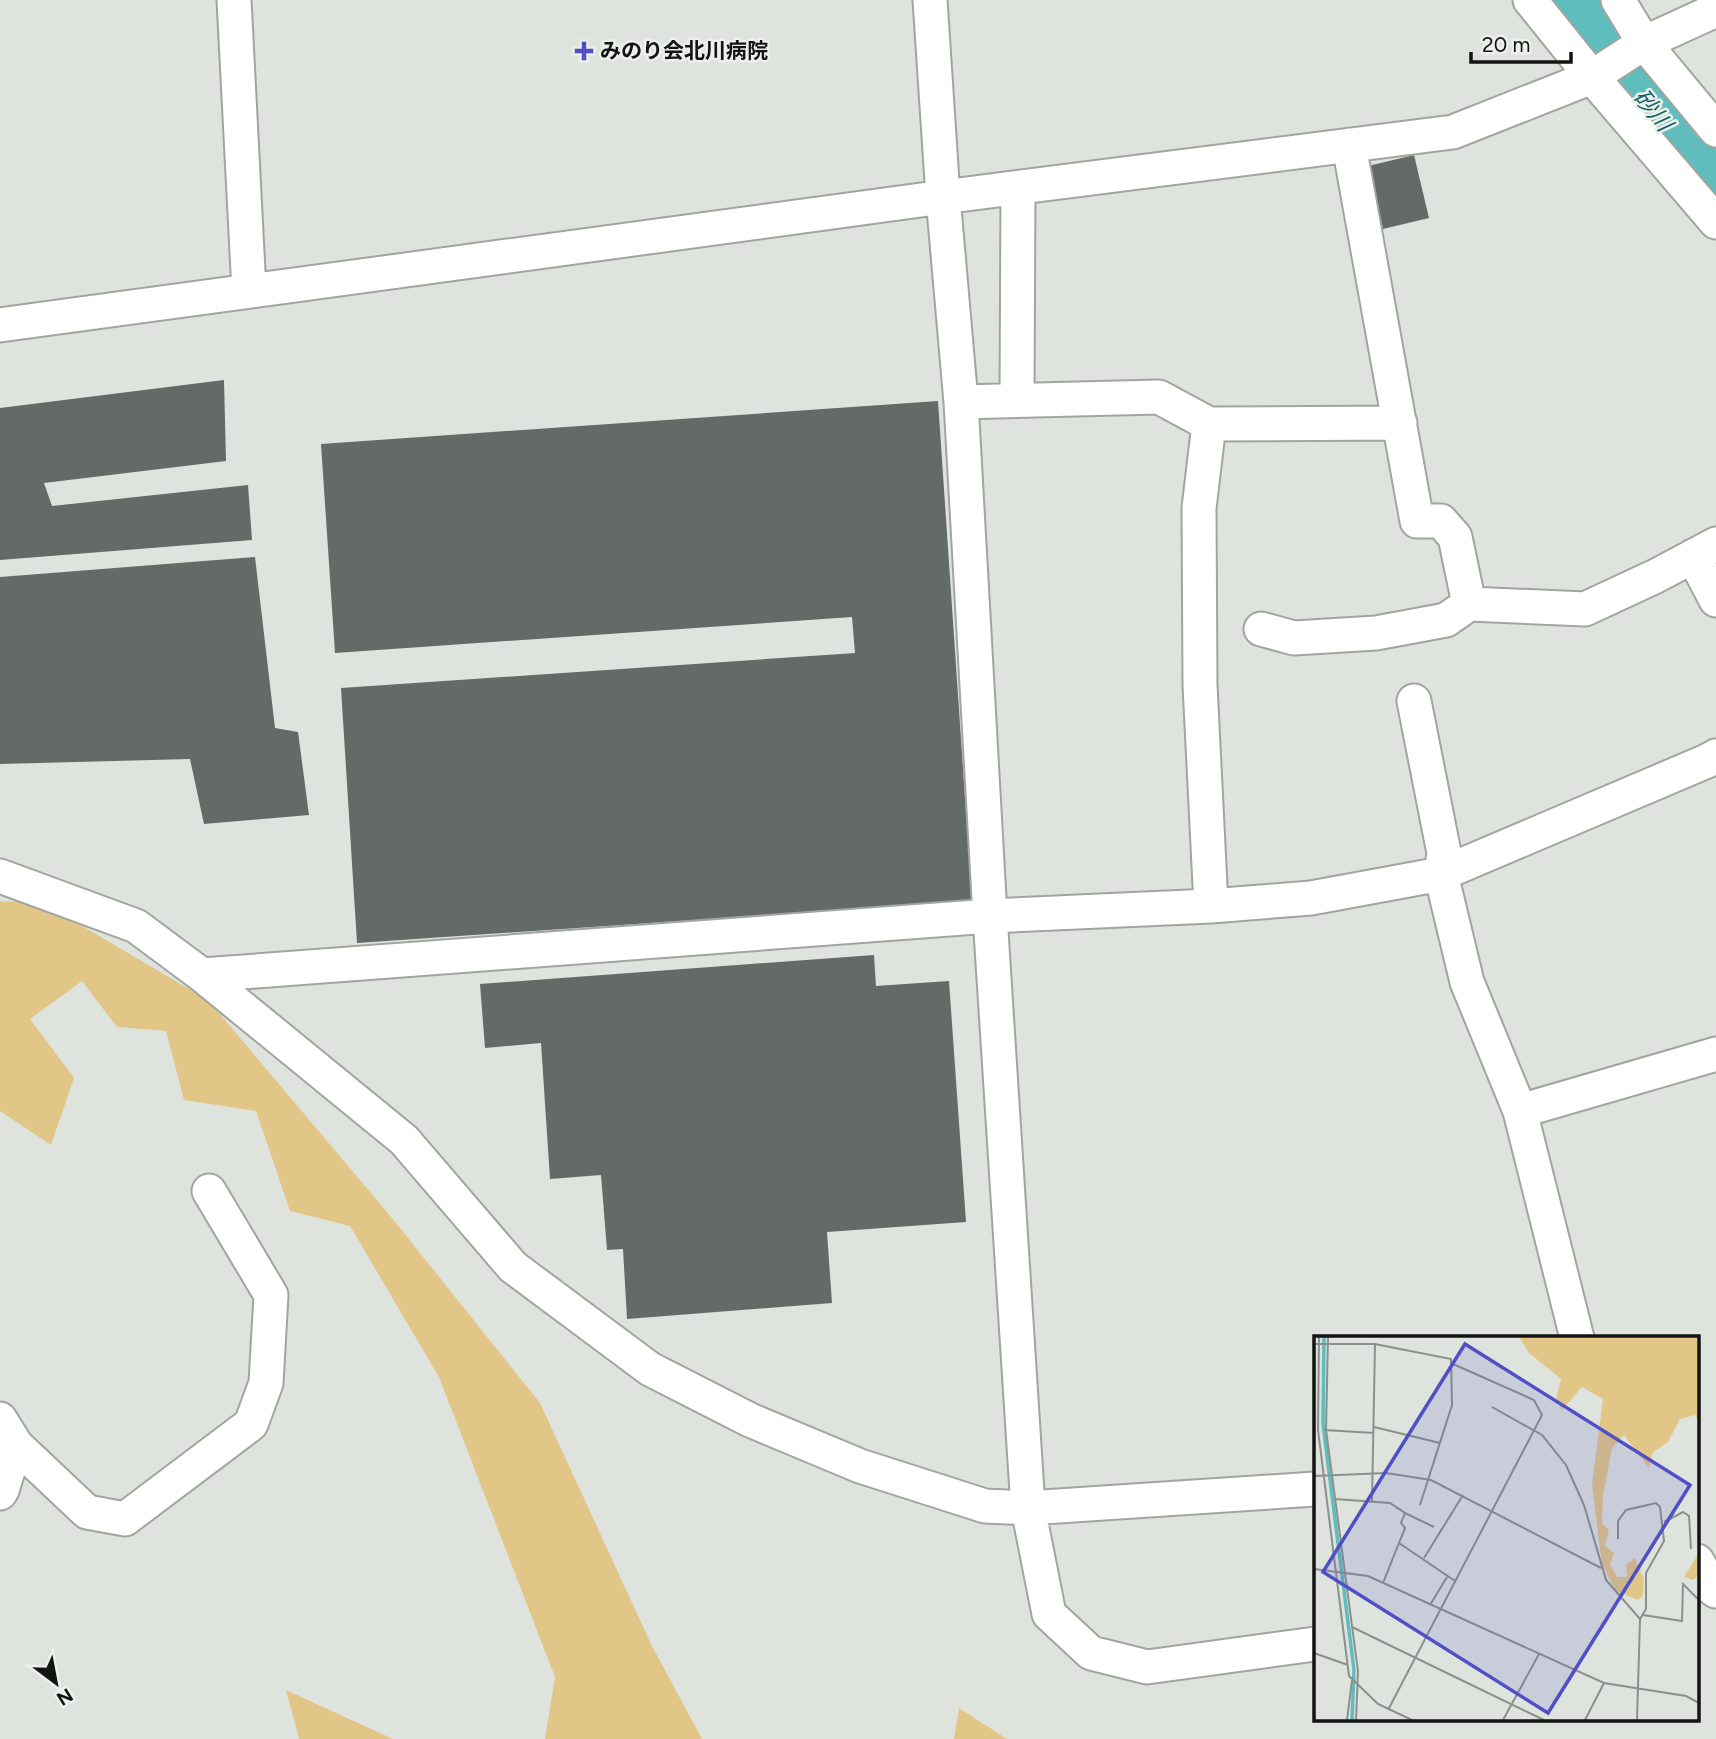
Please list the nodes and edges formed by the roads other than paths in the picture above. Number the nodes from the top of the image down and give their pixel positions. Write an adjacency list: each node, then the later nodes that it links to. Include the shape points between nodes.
1 (234, 0): 13 (street)
2 (930, 0): 11 (street)
3 (1530, 0): 7 (street)
4 (1618, 0): 6 (street)
5 (1716, 10): 6 (street)
6 (1644, 43): 7 (street); 8 (street)
7 (1592, 76): 9 (street, via 1453,132); 12 (street)
8 (1716, 130)
9 (1349, 145): 10 (street); 17 (street)
10 (1018, 188): 11 (street); 15 (street)
11 (943, 197): 13 (street); 16 (street)
12 (1716, 222)
13 (249, 290): 14 (street)
14 (0, 325)
15 (1017, 400): 16 (street); 18 (street, via 1159,397)
16 (961, 402): 28 (street)
17 (1400, 423): 18 (street); 21 (street, via 1417,521 1441,521 1455,537)
18 (1209, 424): 27 (street, via 1199,508 1199,685)
19 (1704, 550): 20 (street); 21 (street, via 1585,609)
20 (1716, 600)
21 (1469, 604): 22 (street, via 1446,620 1376,633 1294,638)
22 (1261, 629)
23 (1414, 701): 25 (street, via 1444,853)
24 (1716, 756): 25 (street)
25 (1441, 874): 27 (street, via 1311,898); 31 (street, via 1467,982)
26 (0, 876): 29 (street, via 136,926)
27 (1211, 906): 28 (street)
28 (990, 916): 29 (street); 37 (street)
29 (202, 975): 37 (street, via 404,1140 513,1267 650,1369 750,1420 860,1466 985,1506)
30 (1716, 1055): 31 (street)
31 (1520, 1111): 33 (street)
32 (209, 1191): 34 (street, via 271,1295 266,1383 251,1424 125,1519 87,1512)
33 (1576, 1336)
34 (8, 1432): 36 (street)
35 (1314, 1489): 37 (street)
36 (0, 1493)
37 (1028, 1508): 38 (street, via 1049,1614 1091,1653 1147,1667)
38 (1314, 1644)

